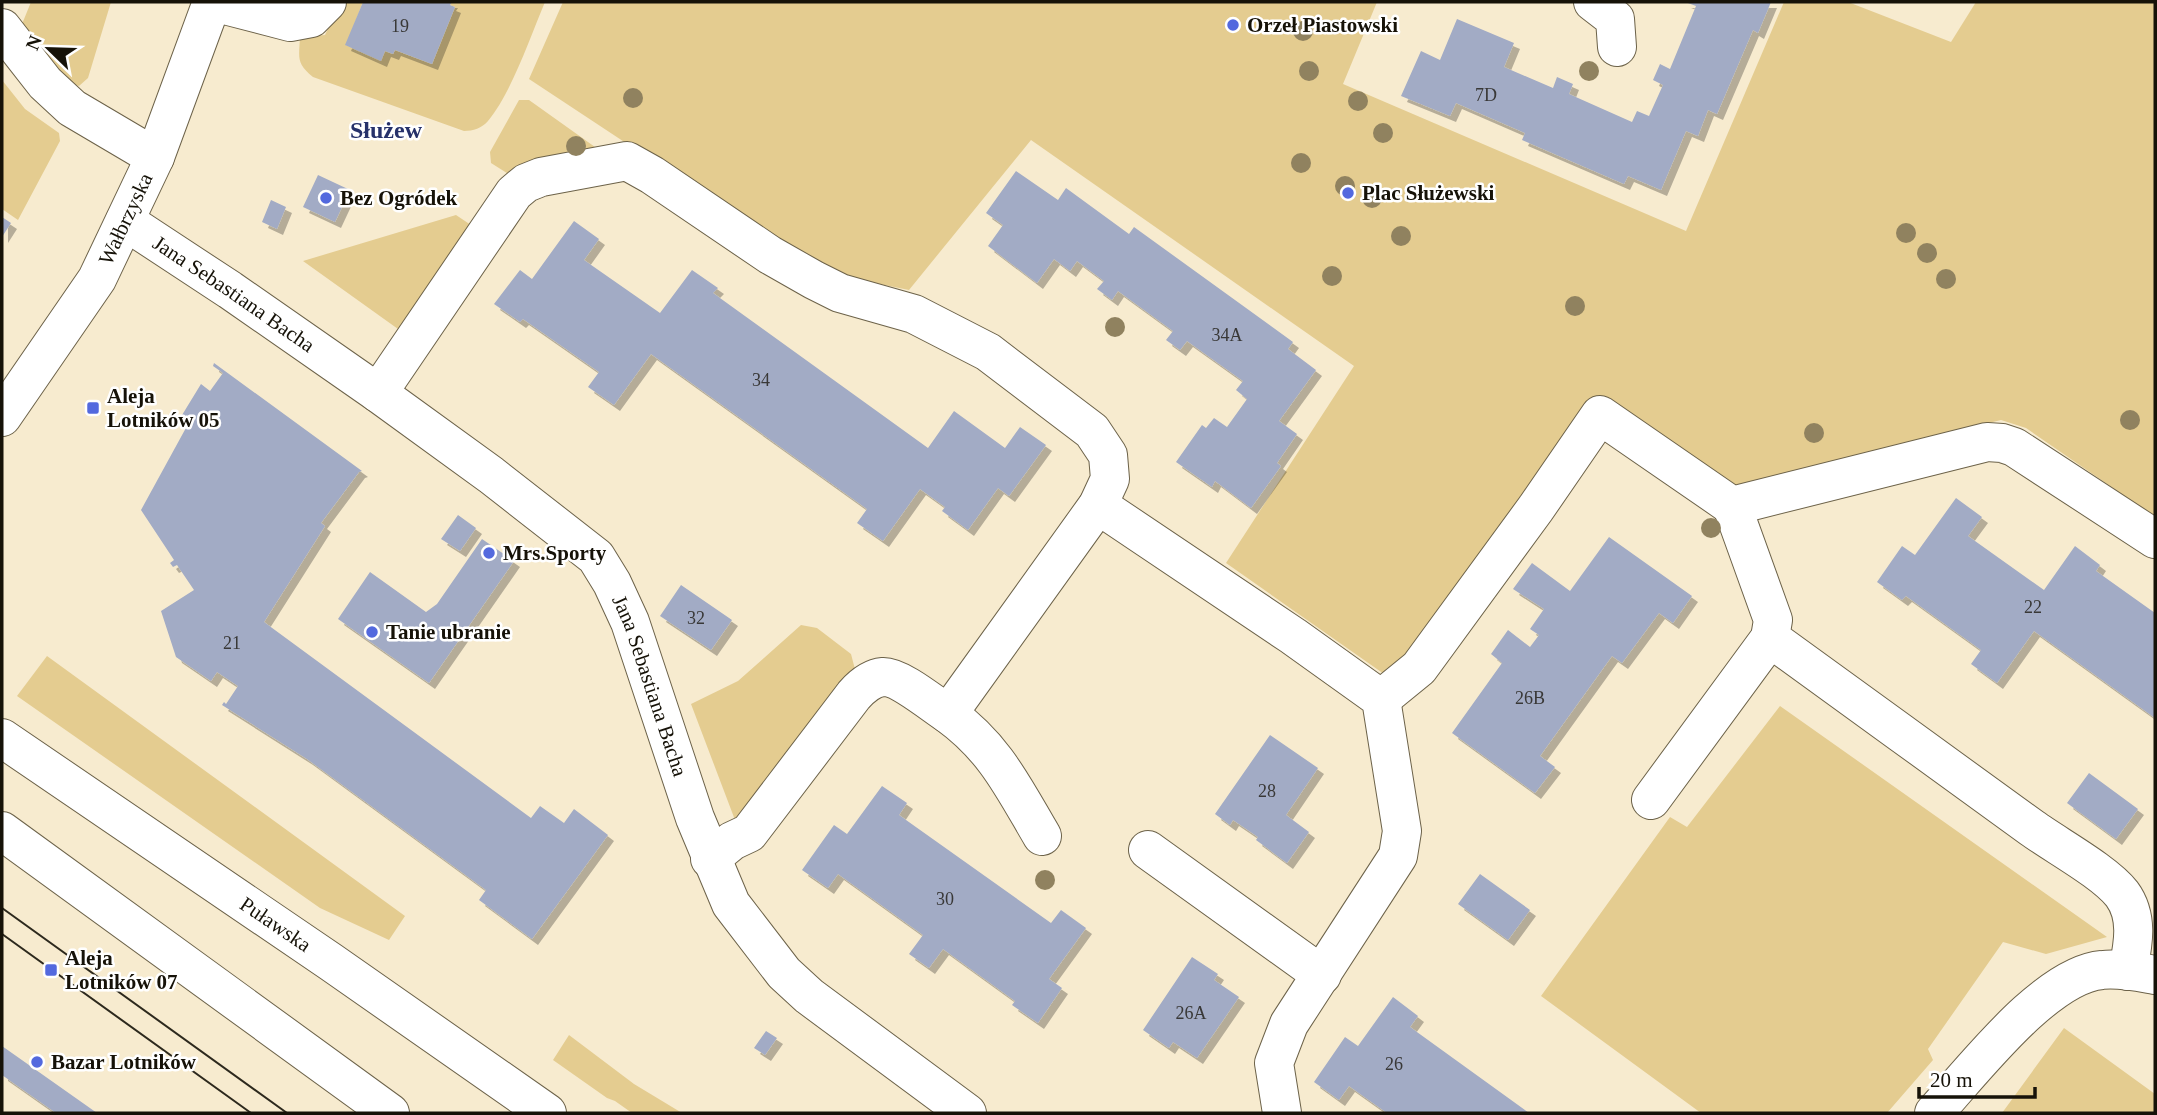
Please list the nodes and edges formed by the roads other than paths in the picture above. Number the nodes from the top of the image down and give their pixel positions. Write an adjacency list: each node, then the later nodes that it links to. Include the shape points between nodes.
1 (212, 2): 2 (street, via 290,22 311,18); 6 (street, Wałbrzyska)
2 (327, 2)
3 (1593, 2): 5 (street, via 1615,19)
4 (2, 28): 6 (street, via 45,83 72,108)
5 (1617, 47)
6 (155, 157): 7 (street, Wałbrzyska)
7 (125, 221): 8 (street, Jana Sebastiana Bacha); 9 (street, Wałbrzyska, via 97,279)
8 (378, 393): 10 (street, via 514,192 541,177 627,161 814,280 840,293 914,314 988,352 1092,431 1108,455 1110,479); 21 (street, Jana Sebastiana Bacha, via 596,557 630,622)
9 (2, 418)
10 (1098, 505): 14 (street); 15 (street)
11 (1732, 506): 12 (street, via 1987,442 2002,443); 13 (street, via 1773,620); 14 (street, via 1600,415 1419,668)
12 (2155, 540)
13 (1770, 638): 17 (street); 22 (street, via 2110,882 2131,911)
14 (1381, 699): 23 (street, via 1402,831 1398,856)
15 (948, 714): 19 (street, via 970,730 999,763); 21 (street, via 895,680 883,677 863,685 749,833)
16 (2, 738): 25 (street, Puławska)
17 (1651, 800)
18 (2, 831): 24 (street)
19 (1042, 836)
20 (1148, 850): 23 (street)
21 (710, 859): 26 (street, Jana Sebastiana Bacha, via 731,904 784,973 829,1013)
22 (2141, 973): 28 (street, via 2102,970 2078,975 2052,991 2028,1010)
23 (1322, 975): 27 (street, via 1289,1024 1274,1063)
24 (390, 1113)
25 (547, 1113)
26 (967, 1113)
27 (1282, 1113)
28 (1934, 1113)

